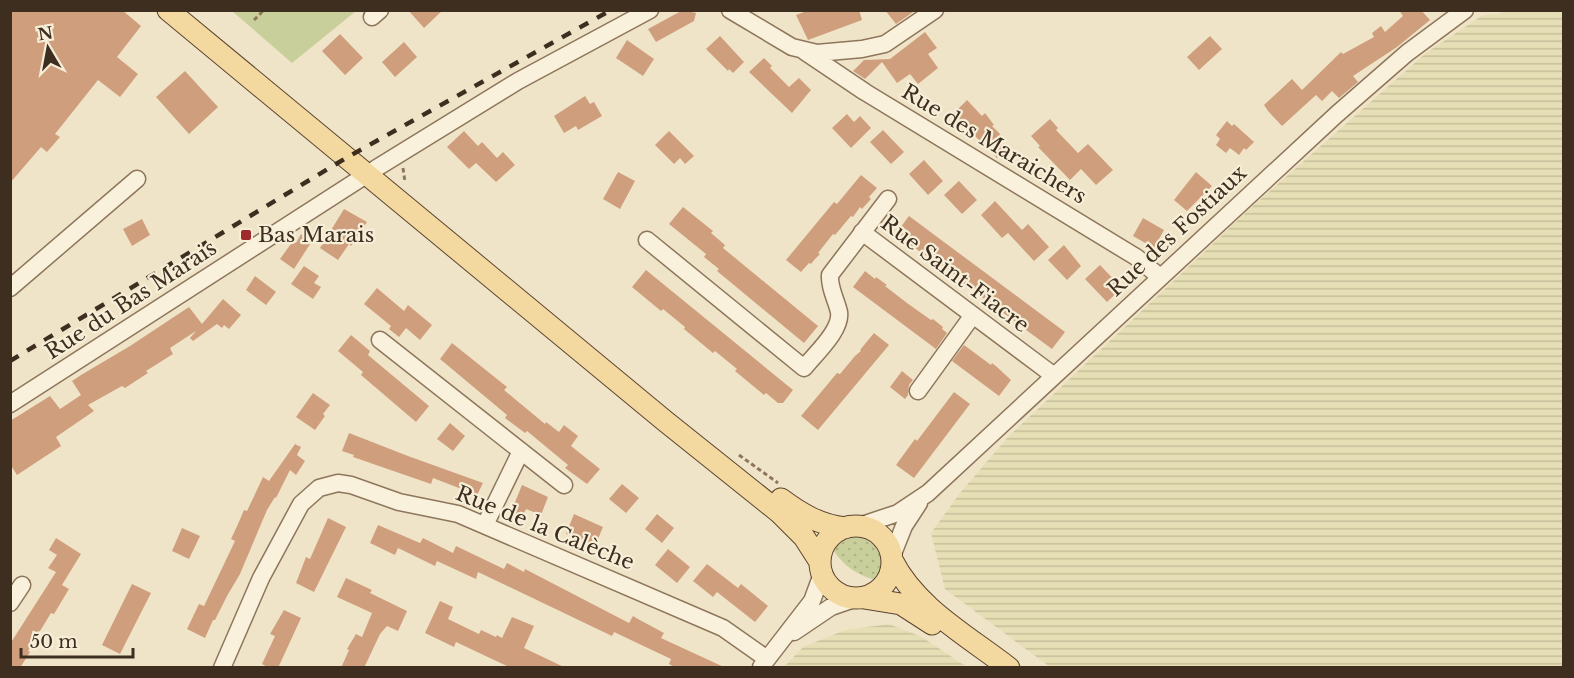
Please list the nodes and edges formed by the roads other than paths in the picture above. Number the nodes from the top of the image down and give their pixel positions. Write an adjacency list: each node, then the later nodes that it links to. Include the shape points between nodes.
1 (168, 10): 8 (main road)
2 (184, 10): 8 (main road)
3 (650, 10): 8 (street, Rue du Bas Marais, via 518,81)
4 (730, 10): 7 (street)
5 (935, 10): 7 (street, via 879,46 825,53)
6 (1465, 10): 13 (street, Rue des Fostiaux, via 1388,69)
7 (804, 51): 13 (street, Rue des Maraichers, via 1136,257)
8 (371, 172): 19 (street, Rue du Bas Marais); 24 (main road, via 757,481 805,515 827,525); 26 (main road, via 780,513 804,537)
9 (137, 179): 14 (street)
10 (888, 199): 11 (street)
11 (862, 232): 12 (street, Rue Saint-Fiacre, via 830,274 839,311 838,325 804,368); 15 (street, Rue Saint-Fiacre)
12 (647, 240)
13 (1160, 278): 17 (street, Rue des Fostiaux)
14 (10, 288)
15 (973, 315): 17 (street, Rue Saint-Fiacre); 18 (street)
16 (380, 340): 20 (street)
17 (1053, 375): 22 (street, Rue des Fostiaux)
18 (918, 391)
19 (10, 404)
20 (521, 451): 21 (street); 23 (street)
21 (564, 485)
22 (928, 493): 24 (street, Rue des Fostiaux, via 898,513); 25 (street, Rue des Fostiaux, via 910,515)
23 (485, 525): 30 (street, Rue de la Calèche, via 723,628); 31 (street, Rue de la Calèche, via 450,511 399,502 345,483 319,488 301,504 273,555)
24 (852, 527): 25 (main road, via 870,529 879,535 887,543); 26 (main road, via 835,533 827,541)
25 (892, 558): 28 (main road, via 885,584); 33 (main road, via 904,580 927,605)
26 (821, 568): 28 (main road, via 836,592); 30 (street, via 812,601)
27 (22, 585): 29 (street)
28 (861, 598): 30 (street, via 831,607 792,634); 32 (main road, via 901,604)
29 (10, 603)
30 (768, 658)
31 (222, 668)
32 (997, 668)
33 (1009, 668)

